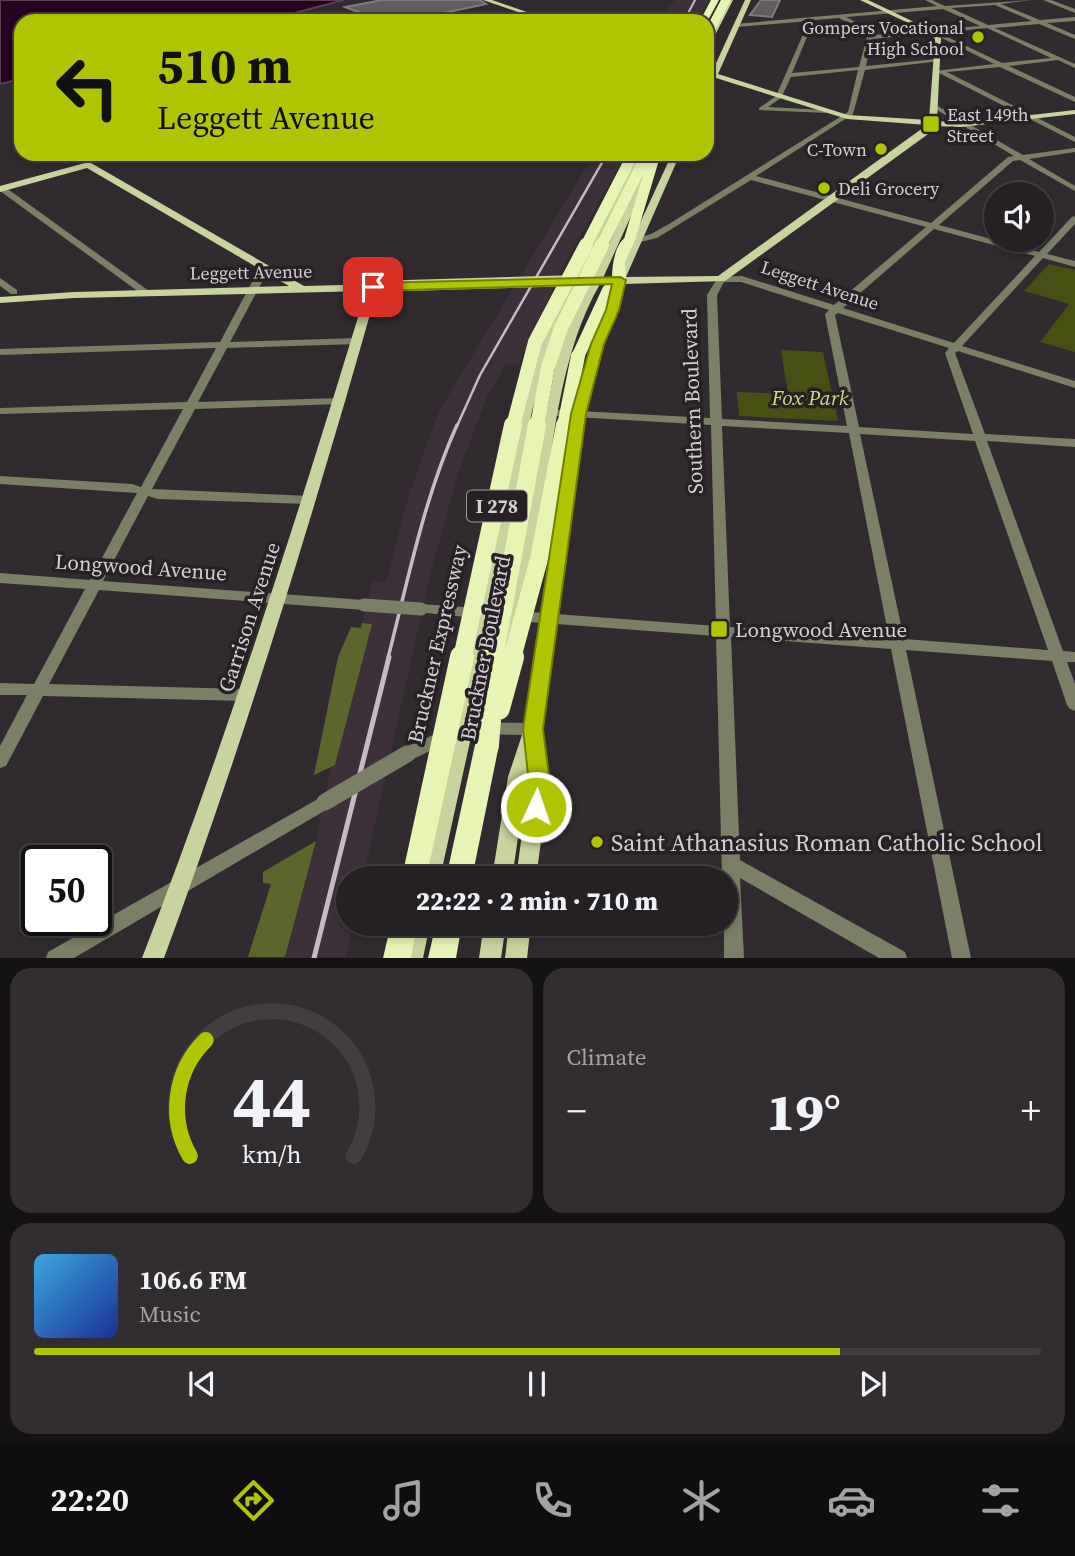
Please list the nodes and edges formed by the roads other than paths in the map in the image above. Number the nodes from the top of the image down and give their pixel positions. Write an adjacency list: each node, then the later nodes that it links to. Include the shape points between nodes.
1 (486, 0): 14 (main road)
2 (740, 0): 29 (main road)
3 (747, 0): 21 (main road)
4 (863, 0): 13 (main road)
5 (928, 0): 11 (street)
6 (987, 0): 10 (street)
7 (1029, 0): 10 (street)
8 (1046, 0): 12 (street)
9 (727, 3): 15 (main road); 20 (highway, bridge); 23 (main road)
10 (994, 3): 11 (street); 19 (street)
11 (944, 8): 13 (street); 22 (street)
12 (1075, 11)
13 (888, 12): 16 (street); 24 (main road)
14 (529, 14)
15 (713, 14)
16 (841, 16): 17 (street); 25 (street, via 871,32)
17 (812, 19): 21 (street); 39 (street)
18 (1075, 19): 19 (street)
19 (1040, 22): 22 (street); 26 (street)
20 (714, 24)
21 (737, 25): 36 (main road)
22 (987, 27): 24 (street); 31 (street)
23 (714, 31)
24 (931, 32): 25 (street); 27 (main road); 28 (street)
25 (870, 37): 35 (street)
26 (1075, 37)
27 (939, 42): 28 (street); 32 (main road)
28 (957, 42): 33 (street)
29 (714, 56)
30 (1075, 57): 31 (street)
31 (1058, 59): 33 (street); 34 (street)
32 (937, 61): 35 (street); 37 (main road)
33 (1002, 65): 37 (street); 41 (street)
34 (1075, 66)
35 (863, 68): 39 (street); 45 (street, via 852,113)
36 (714, 69)
37 (938, 71): 42 (main road); 46 (street)
38 (714, 75): 40 (main road)
39 (790, 75): 40 (street)
40 (779, 97): 43 (main road); 43 (street, via 761,109)
41 (1075, 100)
42 (934, 106): 47 (main road); 48 (street)
43 (825, 112): 45 (main road)
44 (1075, 113): 46 (main road)
45 (846, 117): 47 (main road); 58 (street)
46 (1033, 117): 48 (main road); 49 (street)
47 (933, 124): 48 (main road); 61 (main road)
48 (967, 125): 51 (street)
49 (1075, 140)
50 (1075, 149): 51 (street)
51 (1019, 157): 60 (street); 63 (street, via 1010,159)
52 (629, 161): 119 (highway, Bruckner Expressway / I 278, bridge, via 535,342)
53 (636, 161): 71 (main road, Bruckner Boulevard)
54 (644, 161): 115 (highway, I 278, bridge, via 561,328 548,367 493,664)
55 (652, 161): 72 (main road, Bruckner Boulevard)
56 (653, 161): 64 (highway, bridge)
57 (672, 161): 64 (main road)
58 (749, 177): 61 (street); 64 (street, via 654,236)
59 (1, 189): 67 (main road, via 88,165); 77 (street)
60 (1075, 189)
61 (832, 200): 63 (street); 68 (main road)
62 (1075, 219): 65 (street)
63 (932, 226): 65 (street); 80 (street)
64 (633, 239): 69 (highway, via 618,262)
65 (1041, 255): 66 (street); 83 (street)
66 (1075, 264)
67 (264, 269): 74 (street); 75 (main road)
68 (721, 279): 69 (main road, Leggett Avenue); 80 (street, Leggett Avenue, via 742,279); 92 (street, Southern Boulevard, via 712,295)
69 (620, 280): 72 (main road, Leggett Avenue); 91 (main road); 115 (highway, bridge, via 610,287 578,356 539,559)
70 (0, 281): 76 (street)
71 (575, 281): 72 (main road, Leggett Avenue); 73 (main road, Leggett Avenue, bridge); 89 (main road, Bruckner Boulevard, via 547,340)
72 (597, 281): 90 (main road, Bruckner Boulevard, via 579,311)
73 (381, 287): 75 (main road, Leggett Avenue); 81 (main road, Garrison Avenue)
74 (254, 289): 75 (main road, Leggett Avenue); 77 (main road, Leggett Avenue); 82 (street)
75 (302, 289)
76 (14, 292): 78 (main road)
77 (146, 293): 78 (main road, Leggett Avenue)
78 (74, 295): 79 (main road, Leggett Avenue)
79 (0, 300)
80 (835, 309): 83 (street, Leggett Avenue); 93 (street, via 830,314)
81 (358, 341): 82 (street); 86 (main road, Garrison Avenue)
82 (223, 345): 84 (street); 87 (street)
83 (955, 347): 85 (street, Leggett Avenue); 94 (street, via 950,353)
84 (0, 352)
85 (1075, 385)
86 (340, 401): 87 (street); 98 (main road, Garrison Avenue)
87 (192, 405): 88 (street); 97 (street)
88 (0, 411)
89 (526, 411): 90 (street); 102 (main road, Bruckner Boulevard)
90 (551, 413): 91 (street); 103 (main road, Bruckner Boulevard, via 525,568)
91 (579, 414): 92 (street); 104 (main road)
92 (715, 422): 93 (street); 105 (street, Southern Boulevard)
93 (852, 429): 94 (street); 106 (street)
94 (978, 436): 95 (street); 107 (street)
95 (1075, 443)
96 (0, 480): 97 (street)
97 (146, 492): 98 (street); 100 (street)
98 (310, 499): 101 (main road, Garrison Avenue)
99 (0, 578): 100 (street, Longwood Avenue)
100 (95, 584): 101 (street, Longwood Avenue); 110 (street)
101 (277, 598): 102 (street, Longwood Avenue, bridge); 111 (main road, Garrison Avenue)
102 (486, 613): 103 (street, Longwood Avenue); 113 (main road, Bruckner Boulevard)
103 (512, 615): 104 (street, Longwood Avenue); 115 (main road, Bruckner Boulevard)
104 (550, 618): 105 (street, Longwood Avenue); 114 (main road)
105 (722, 631): 106 (street, Longwood Avenue); 118 (street, Southern Boulevard)
106 (897, 644): 107 (street, Longwood Avenue); 142 (street)
107 (1057, 655): 108 (street, Longwood Avenue); 112 (street)
108 (1075, 657)
109 (0, 689): 110 (street)
110 (40, 689): 111 (street); 117 (street)
111 (245, 695): 125 (main road, Garrison Avenue)
112 (1075, 705)
113 (464, 728): 115 (street); 116 (street); 120 (main road, Bruckner Boulevard)
114 (533, 729): 115 (street); 123 (main road, via 517,777); 124 (main road, via 540,783)
115 (491, 736): 121 (highway, I 278); 122 (main road, Bruckner Boulevard)
116 (407, 754): 125 (street, bridge)
117 (0, 761)
118 (731, 864): 140 (street, Southern Boulevard); 141 (street)
119 (417, 866)
120 (433, 866)
121 (462, 866)
122 (470, 866)
123 (504, 866)
124 (528, 866)
125 (181, 884): 132 (street); 133 (main road, Garrison Avenue)
126 (401, 936): 134 (highway)
127 (416, 936): 135 (main road)
128 (446, 936): 136 (highway)
129 (458, 936): 137 (main road)
130 (493, 936): 138 (main road)
131 (519, 936): 139 (main road)
132 (55, 957)
133 (153, 957)
134 (397, 957)
135 (412, 957)
136 (442, 957)
137 (455, 957)
138 (490, 957)
139 (516, 957)
140 (734, 957)
141 (898, 957)
142 (962, 957)

